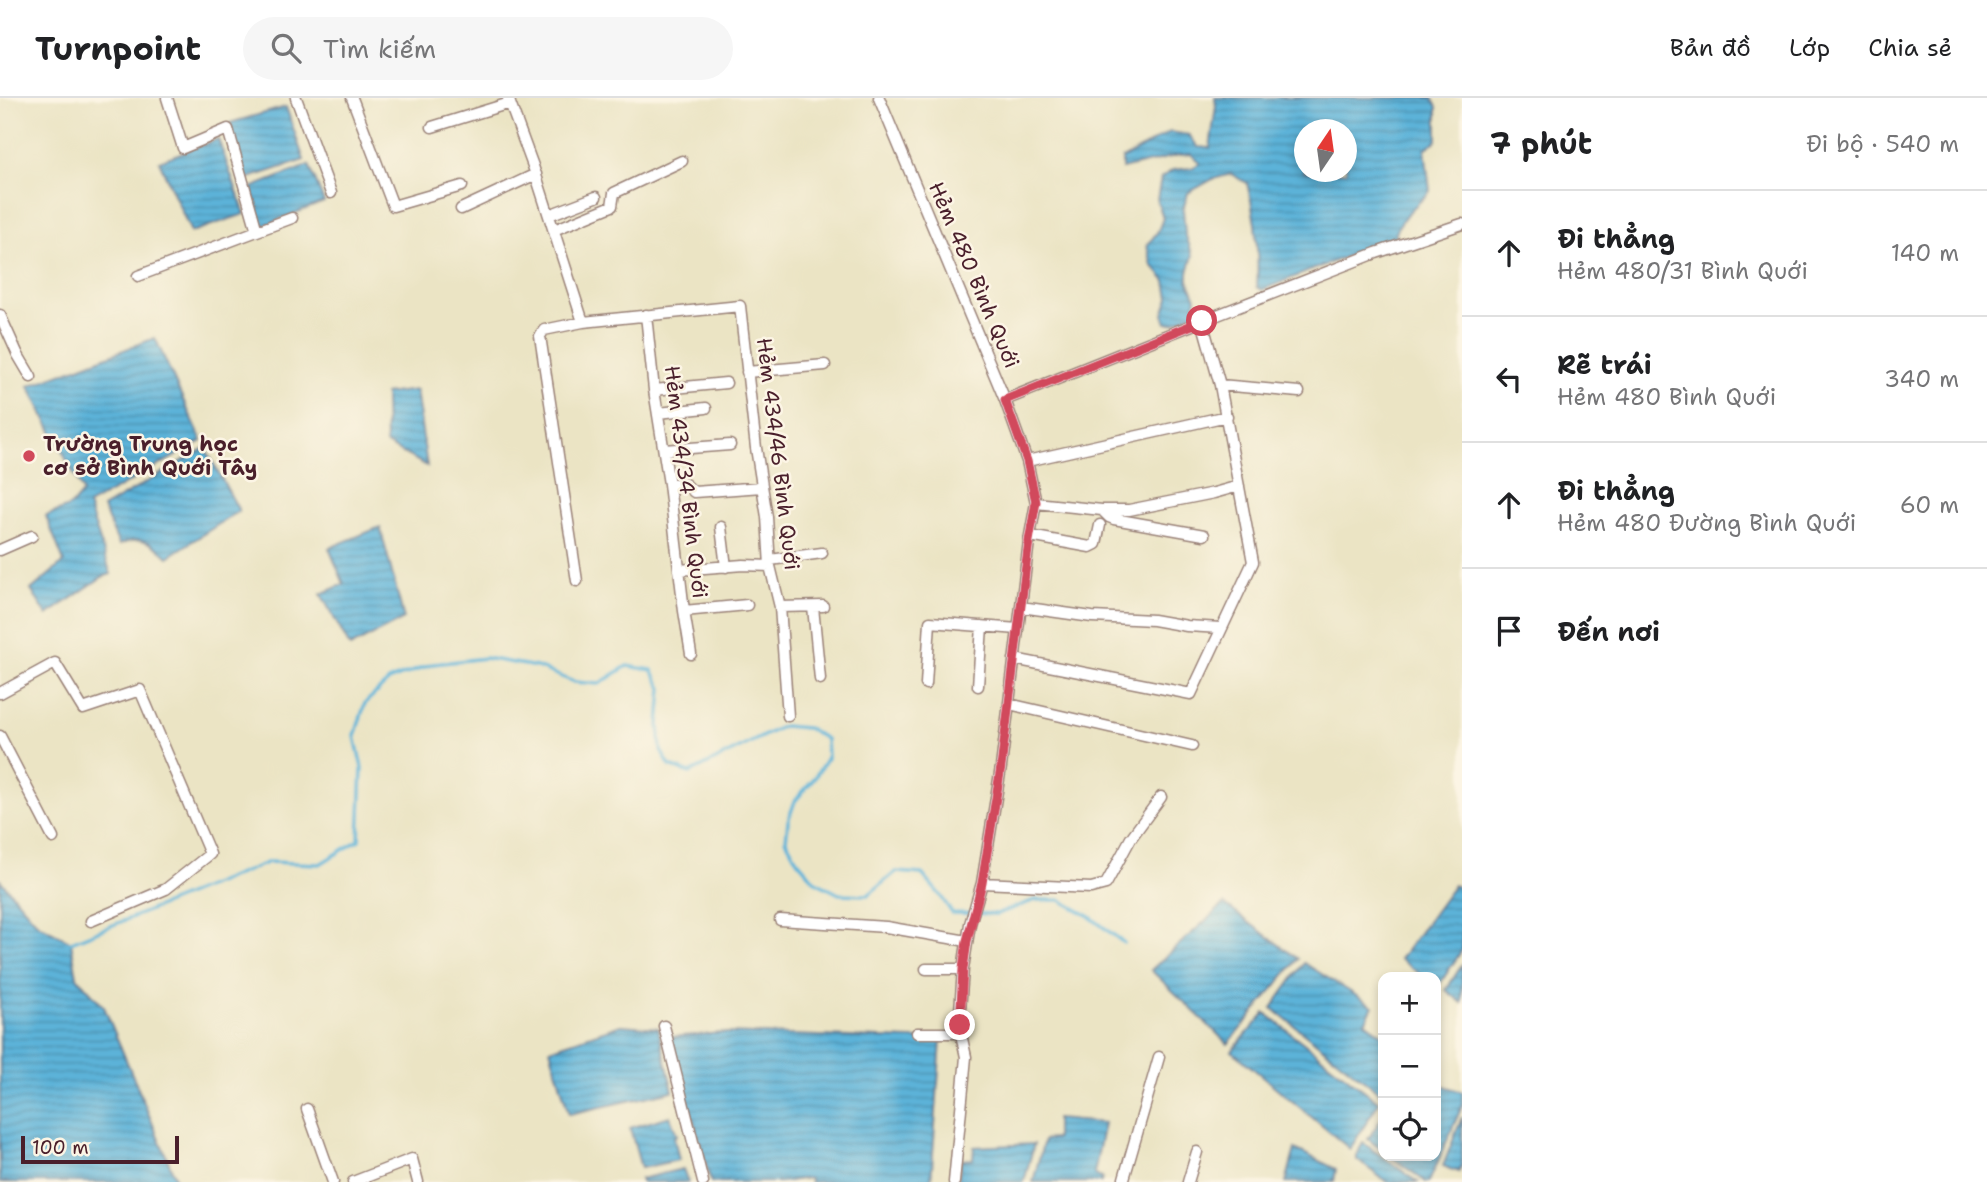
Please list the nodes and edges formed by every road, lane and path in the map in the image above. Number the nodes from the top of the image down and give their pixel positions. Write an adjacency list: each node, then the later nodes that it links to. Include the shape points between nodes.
1 (167, 98): 17 (street, via 183,148 228,129)
2 (296, 98): 10 (street)
3 (352, 98): 9 (street, via 393,206)
4 (879, 98): 30 (street, Hẻm 480 Bình Quới)
5 (509, 100): 6 (street); 8 (street)
6 (432, 127)
7 (682, 161): 16 (street, via 614,192 612,206)
8 (536, 173): 12 (street); 13 (street)
9 (461, 186)
10 (331, 193)
11 (596, 197): 13 (street)
12 (461, 209)
13 (549, 215): 16 (street)
14 (292, 218): 17 (street)
15 (1462, 224): 21 (street)
16 (554, 230): 22 (street)
17 (257, 231): 18 (street)
18 (138, 276)
19 (0, 315): 25 (street)
20 (646, 315): 22 (street); 24 (street, Hẻm 434/46 Bình Quới, via 740,306); 28 (street, Hẻm 434/34 Bình Quới)
21 (1202, 321): 27 (street); 30 (street)
22 (583, 322): 52 (street, via 544,330 540,336)
23 (825, 365): 24 (street)
24 (747, 372): 39 (street, Hẻm 434/46 Bình Quới)
25 (31, 377)
26 (726, 383): 28 (street)
27 (1220, 385): 29 (street); 33 (street)
28 (654, 390): 32 (street, Hẻm 434/34 Bình Quới)
29 (1299, 392)
30 (1005, 400): 36 (street, Hẻm 480 Bình Quới)
31 (706, 408): 32 (street)
32 (658, 413): 35 (street, Hẻm 434/34 Bình Quới)
33 (1227, 416): 36 (street); 38 (street)
34 (730, 446): 35 (street)
35 (664, 450): 37 (street, Hẻm 434/34 Bình Quới)
36 (1027, 461): 40 (street, Hẻm 480 Bình Quới)
37 (669, 484): 39 (street, via 685,484 694,492); 51 (street, Hẻm 434/34 Bình Quới)
38 (1239, 486): 41 (street, via 1129,510); 59 (street, via 1253,562)
39 (762, 487): 49 (street, Hẻm 434/46 Bình Quới)
40 (1036, 502): 41 (street); 46 (street, Hẻm 480 Bình Quới)
41 (1102, 510): 44 (street, via 1114,519)
42 (1100, 525): 46 (street, via 1096,544 1090,547)
43 (721, 527): 50 (street)
44 (1204, 535)
45 (32, 536): 47 (street)
46 (1030, 536): 55 (street, Hẻm 480 Bình Quới)
47 (0, 550)
48 (822, 553): 49 (street)
49 (770, 562): 50 (street); 54 (street, Hẻm 434/46 Bình Quới)
50 (726, 567): 51 (street)
51 (679, 570): 56 (street, Hẻm 434/34 Bình Quới)
52 (577, 581)
53 (747, 606): 56 (street)
54 (780, 607): 62 (street, via 818,606); 67 (street, Hẻm 434/46 Bình Quới)
55 (1021, 607): 58 (street, Hẻm 480 Bình Quới); 59 (street)
56 (684, 611): 60 (street, Hẻm 434/34 Bình Quới)
57 (982, 626): 58 (street); 63 (street, via 930,622); 64 (street)
58 (1018, 628): 61 (street, Hẻm 480 Bình Quới)
59 (1221, 628): 61 (street, via 1191,694)
60 (691, 654)
61 (1014, 659): 66 (street, Hẻm 480 Bình Quới)
62 (820, 679)
63 (926, 684)
64 (978, 686)
65 (0, 693): 74 (street, via 55,663 83,709 140,690 210,854 166,889)
66 (1009, 705): 69 (street); 72 (street, Hẻm 480 Bình Quới)
67 (788, 716)
68 (0, 736): 71 (street)
69 (1192, 746)
70 (1161, 797): 72 (street, via 1106,884 1091,888)
71 (53, 838)
72 (982, 883): 75 (street, Hẻm 480 Bình Quới)
73 (780, 920): 75 (street, via 886,927)
74 (91, 921)
75 (967, 941): 76 (street, Hẻm 480 Bình Quới)
76 (963, 969): 77 (street); 80 (street, Hẻm 480 Bình Quới)
77 (926, 970)
78 (664, 1026): 87 (street)
79 (917, 1033): 80 (street)
80 (961, 1033): 88 (street, Hẻm 480 Bình Quới, via 966,1057)
81 (1159, 1057): 89 (street)
82 (307, 1109): 84 (street)
83 (1197, 1152): 90 (street)
84 (333, 1182)
85 (353, 1182): 86 (street, via 412,1159)
86 (418, 1182)
87 (703, 1182)
88 (954, 1182)
89 (1123, 1182)
90 (1188, 1182)

